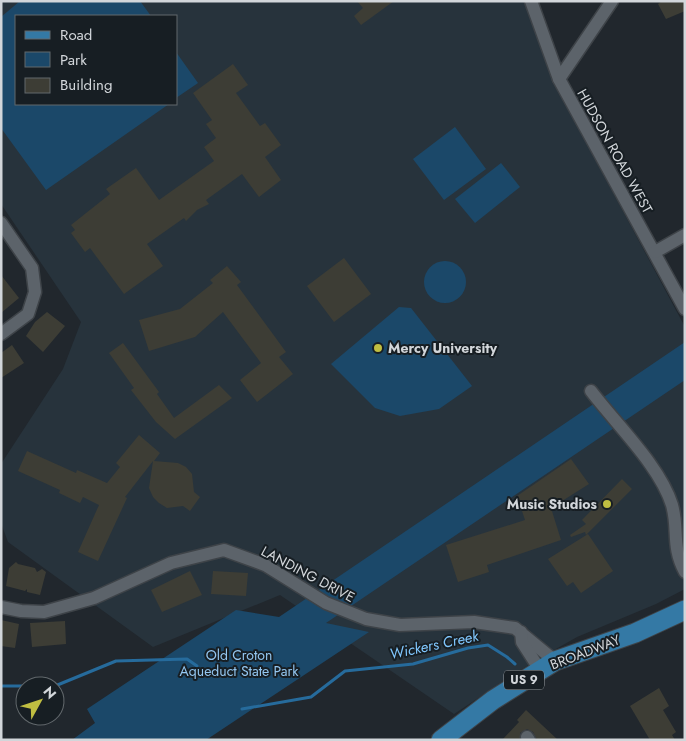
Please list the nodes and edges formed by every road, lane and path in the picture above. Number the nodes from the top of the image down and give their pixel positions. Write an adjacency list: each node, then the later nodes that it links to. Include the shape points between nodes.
1 (531, 1): 3 (street, HUDSON ROAD WEST)
2 (612, 1): 3 (street)
3 (558, 80): 6 (street, HUDSON ROAD WEST)
4 (1, 223): 8 (street, via 32,268 34,292 28,314)
5 (685, 236): 6 (street)
6 (655, 252): 7 (street, HUDSON ROAD WEST)
7 (685, 310)
8 (1, 334)
9 (591, 391): 10 (street, via 662,479 672,507 677,556)
10 (685, 572)
11 (1, 607): 13 (street, LANDING DRIVE, via 44,612 94,598 171,563 224,550 265,565 326,603 369,620 400,625 474,622 515,628 521,632 522,642)
12 (685, 610): 13 (main road, BROADWAY / US 9)
13 (548, 666): 14 (main road, BROADWAY / US 9, via 493,700)
14 (441, 740)

